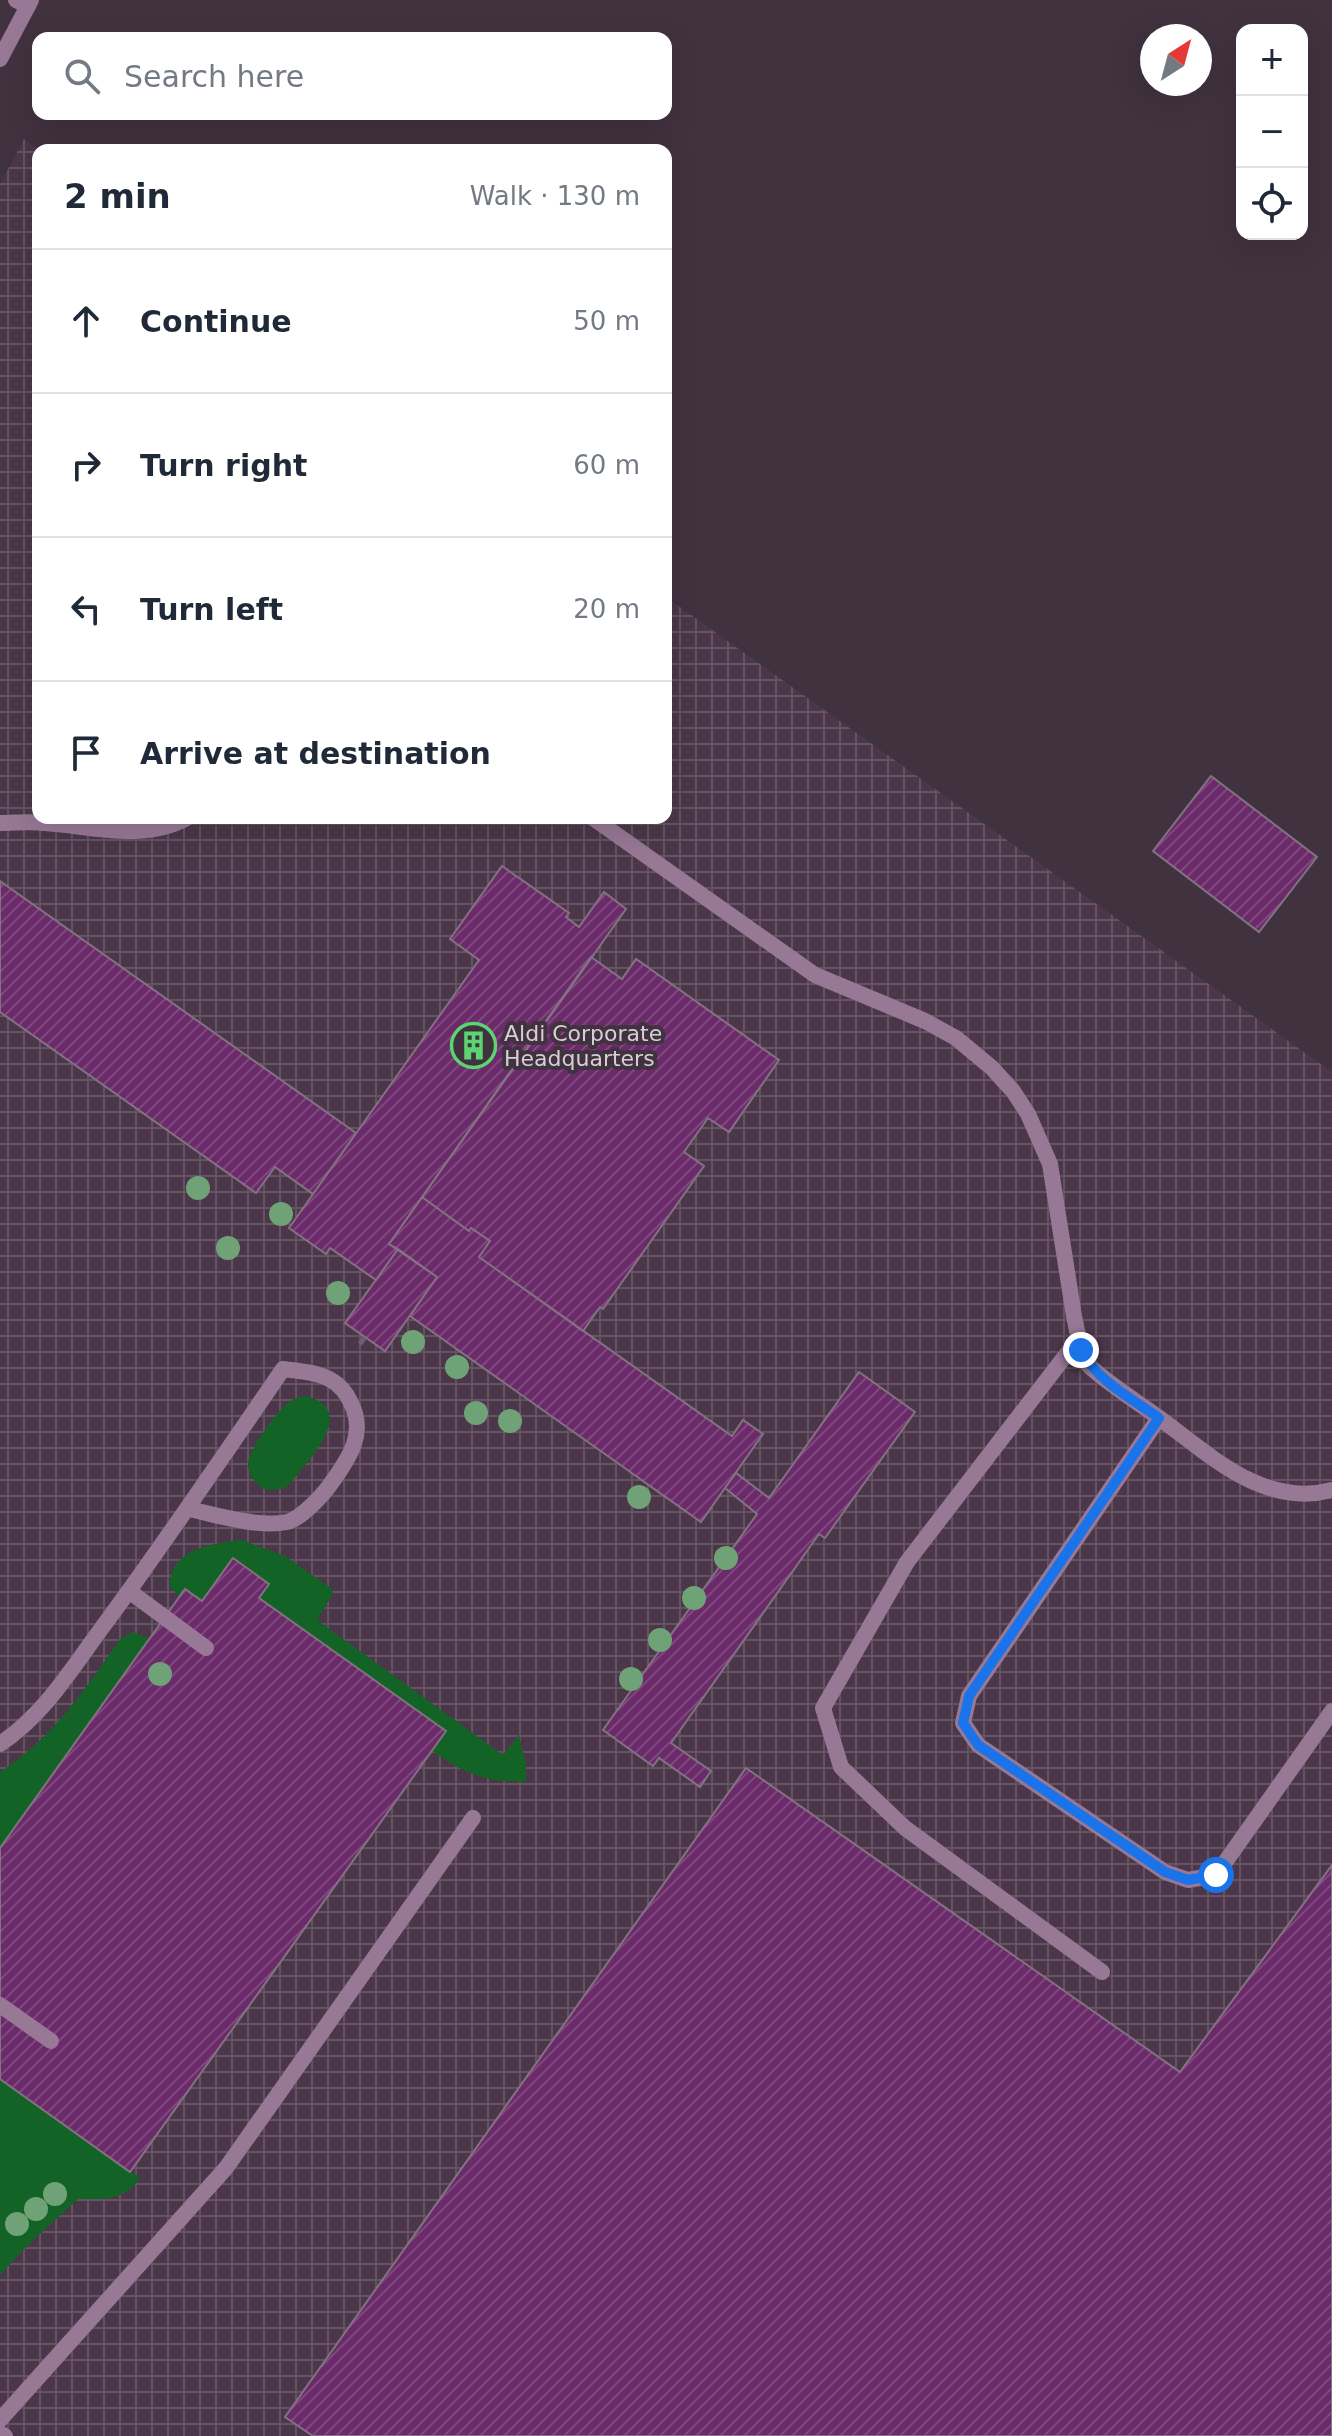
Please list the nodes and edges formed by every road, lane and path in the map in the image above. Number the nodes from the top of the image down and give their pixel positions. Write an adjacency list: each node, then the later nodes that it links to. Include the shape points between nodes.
1 (25, 2): 2 (street)
2 (0, 59)
3 (32, 822): 4 (street)
4 (0, 823)
5 (61, 824): 6 (street, via 145,832)
6 (172, 824)
7 (601, 824): 9 (street, via 815,975 925,1021 992,1068 1028,1114 1050,1164)
8 (364, 1338): 10 (path)
9 (1079, 1338): 11 (street, via 1088,1365); 19 (street, via 907,1562 823,1708 841,1767 905,1828)
10 (360, 1344)
11 (1159, 1418): 12 (street, via 1251,1482 1296,1494); 16 (street, via 969,1696 963,1723 978,1745 1165,1872 1188,1880 1216,1875)
12 (1332, 1490)
13 (189, 1509): 13 (street, via 283,1369 331,1379 346,1393 356,1412 358,1434 348,1459 309,1507 288,1522 250,1522); 14 (street)
14 (129, 1591): 15 (street); 17 (street, via 41,1710)
15 (206, 1648)
16 (1332, 1711)
17 (0, 1744)
18 (473, 1818): 22 (street, via 226,2168)
19 (1102, 1972)
20 (0, 2005): 21 (street)
21 (51, 2041)
22 (0, 2420)

